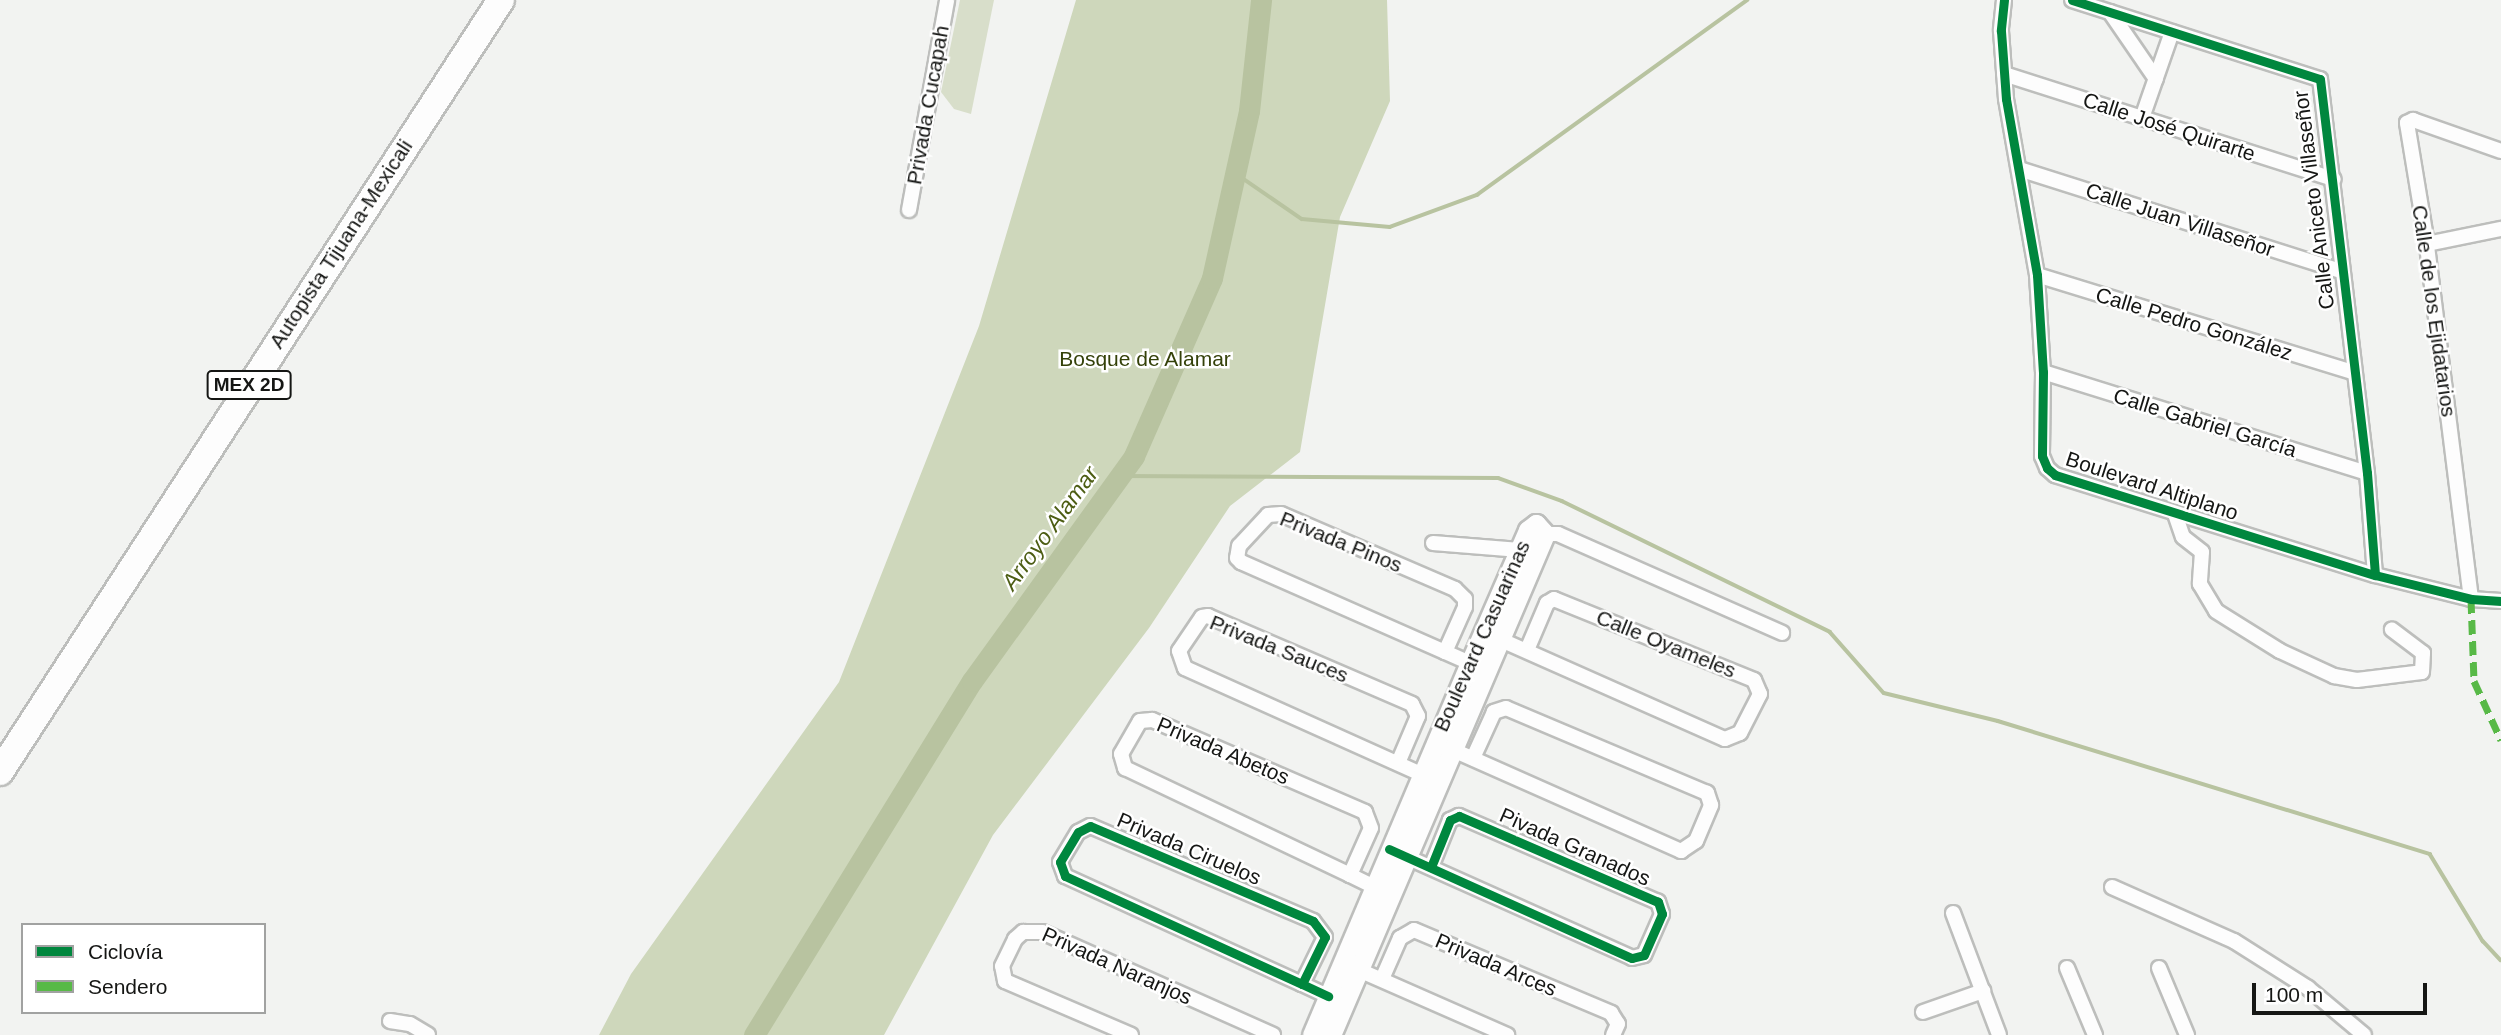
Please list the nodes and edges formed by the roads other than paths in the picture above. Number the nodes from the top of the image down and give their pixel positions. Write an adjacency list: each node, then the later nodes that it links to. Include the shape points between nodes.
1 (480, 0): 35 (highway, Autopista Tijuana-Mexicali / MEX 2D)
2 (501, 0): 39 (highway, Autopista Tijuana-Mexicali / MEX 2D)
3 (947, 0): 14 (street, Privada Cucapah)
4 (2004, 0): 8 (street, Boulevard Altiplano)
5 (2072, 0): 6 (street, Calle Aniceto Villaseñor)
6 (2110, 12): 7 (street, Calle Aniceto Villaseñor); 9 (street)
7 (2172, 32): 9 (street); 13 (street, Calle Aniceto Villaseñor, via 2320,79)
8 (2004, 74): 10 (street, Calle José Quirarte); 12 (street, Boulevard Altiplano)
9 (2155, 79): 10 (street)
10 (2142, 118): 13 (street, Calle José Quirarte)
11 (2501, 150): 16 (street, Calle de los Ejidatarios, via 2409,120)
12 (2019, 169): 17 (street, Calle Juan Villaseñor); 18 (street, Boulevard Altiplano)
13 (2334, 179): 17 (street, Calle Aniceto Villaseñor)
14 (909, 210)
15 (2501, 229): 16 (street)
16 (2427, 244): 27 (street, Calle de los Ejidatarios)
17 (2340, 271): 20 (street, Calle Aniceto Villaseñor)
18 (2037, 275): 19 (street, Boulevard Altiplano); 20 (street, Calle Pedro González)
19 (2043, 372): 21 (street, Calle Gabriel García); 22 (street, Boulevard Altiplano, via 2042,456 2047,468 2055,475)
20 (2352, 372): 21 (street, Calle Aniceto Villaseñor)
21 (2367, 473): 26 (street, Calle Aniceto Villaseñor)
22 (2175, 514): 26 (street, Boulevard Altiplano); 29 (street, via 2183,537 2202,552 2200,584 2216,611 2280,652 2334,676 2357,680 2422,672 2423,653)
23 (1545, 534): 25 (street, Boulevard Casuarinas, via 1543,527 1532,527); 30 (street, via 1558,534); 31 (street, Boulevard Casuarinas)
24 (1433, 543): 25 (street)
25 (1520, 550): 34 (street, Boulevard Casuarinas)
26 (2375, 575): 27 (street, Boulevard Altiplano)
27 (2472, 599): 28 (street, Boulevard Altiplano)
28 (2501, 601)
29 (2392, 631)
30 (1782, 633)
31 (1499, 639): 32 (street, Calle Oyameles); 36 (street, Boulevard Casuarinas)
32 (1527, 650): 32 (street, Calle Oyameles, via 1725,739 1740,733 1760,694 1754,680 1554,599 1547,603)
33 (1445, 652): 33 (street, Privada Pinos, via 1465,607 1465,599 1455,589 1281,514 1268,515 1239,546 1241,562); 34 (street, Privada Pinos)
34 (1470, 663): 40 (street, Boulevard Casuarinas)
35 (0, 741)
36 (1451, 749): 37 (street); 41 (street, Boulevard Casuarinas)
37 (1473, 758): 37 (street, via 1681,850 1696,841 1711,805 1707,793 1506,708 1494,712)
38 (1398, 762): 38 (street, Privada Sauces, via 1418,716 1412,704 1208,616 1202,617 1180,651 1185,668); 40 (street, Privada Sauces)
39 (0, 772)
40 (1421, 774): 41 (street, Boulevard Casuarinas)
41 (1397, 853): 42 (street, Pivada Granados); 44 (street, Boulevard Casuarinas); 49 (street, Boulevard Casuarinas)
42 (1431, 867): 42 (street, Pivada Granados, via 1632,958 1644,955 1662,914 1658,902 1459,816 1450,820)
43 (1350, 875): 43 (street, Privada Abetos, via 1371,828 1365,812 1152,720 1140,721 1121,754 1125,768); 44 (street, Privada Abetos)
44 (1373, 886): 53 (street, Boulevard Casuarinas)
45 (2112, 887): 66 (street, via 2234,941 2308,988)
46 (1953, 913): 52 (street)
47 (2067, 968): 64 (street)
48 (2159, 968): 65 (street)
49 (1359, 970): 50 (street); 60 (street, Boulevard Casuarinas)
50 (1382, 979): 61 (street); 62 (street, Privada Arces, via 1400,938 1414,930 1611,1013 1618,1024)
51 (1302, 984): 51 (street, Privada Ciruelos, via 1325,937 1313,921 1090,826 1078,832 1060,862 1065,876); 53 (street, Privada Ciruelos)
52 (1983, 991): 54 (street); 63 (street)
53 (1328, 996): 59 (street, Boulevard Casuarinas)
54 (1923, 1012)
55 (390, 1021): 56 (street, via 410,1024)
56 (428, 1035)
57 (1131, 1035): 58 (street, Privada Naranjos, via 1005,981 1002,966 1015,939 1023,932 1042,932)
58 (1273, 1035)
59 (1312, 1035)
60 (1331, 1035)
61 (1507, 1035)
62 (1613, 1035)
63 (1999, 1035)
64 (2095, 1035)
65 (2187, 1035)
66 (2364, 1035)

